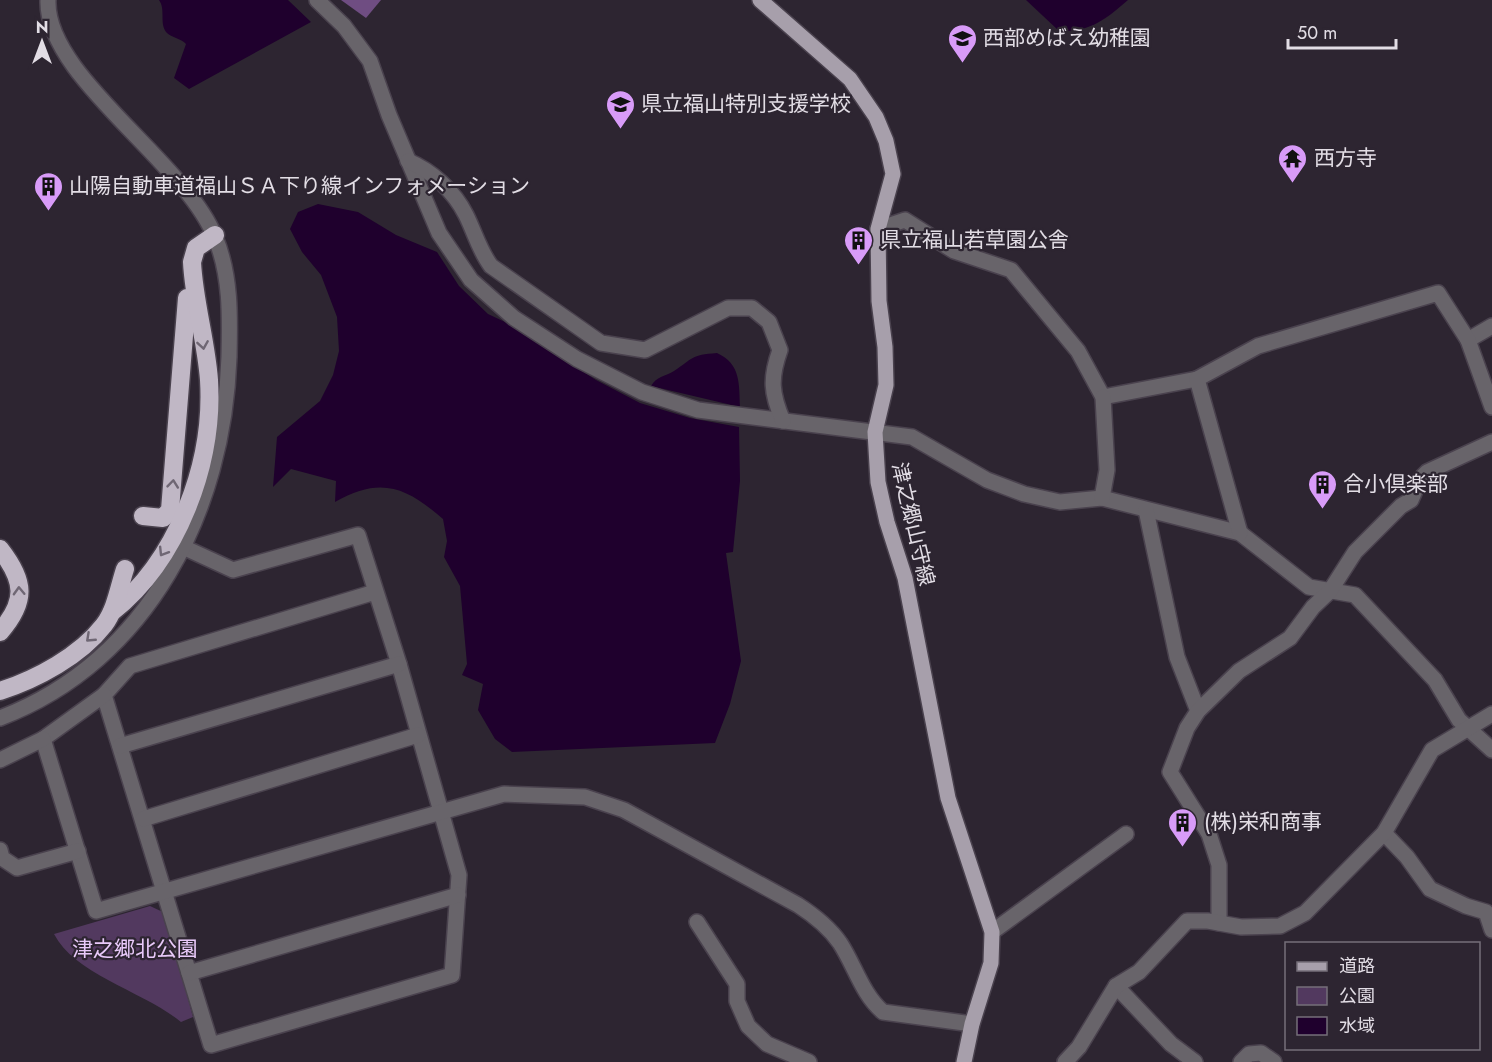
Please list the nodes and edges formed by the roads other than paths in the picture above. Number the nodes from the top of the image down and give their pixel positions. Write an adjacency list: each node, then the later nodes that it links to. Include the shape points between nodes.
1 (48, 0): 6 (street, via 52,30 70,63 169,170)
2 (317, 0): 4 (street, via 344,26 370,61)
3 (760, 0): 5 (main road, 津之郷山守線, via 850,80 876,117 893,174)
4 (408, 161): 12 (street, via 439,233 471,280 514,318 577,359 642,392 698,410); 12 (street, via 425,168 447,188 466,214 479,250 491,266 601,343 645,350 728,308 752,308 769,322 780,350 772,374)
5 (878, 229): 10 (street, via 905,220 954,251 1011,270 1078,351); 13 (main road, 津之郷山守線, via 886,385)
6 (215, 235): 17 (highway, one-way to 6, via 163,518 170,510 186,331 184,261 190,248); 19 (street, via 230,291 228,398 208,488); 24 (highway, one-way to 24, via 196,248 192,262 209,396 199,468 165,550 141,584)
7 (1492, 326): 8 (street)
8 (1468, 340): 9 (street, via 1438,293 1258,346); 11 (street)
9 (1197, 379): 10 (street); 18 (street)
10 (1103, 398): 15 (street, via 1107,470)
11 (1492, 407)
12 (783, 421): 13 (street)
13 (875, 432): 15 (street, via 912,437 987,480 1024,494 1060,502); 49 (main road, 津之郷山守線, via 878,482 905,578 948,798)
14 (1492, 442): 22 (street, via 1420,478 1411,500 1355,552)
15 (1102, 498): 16 (street)
16 (1146, 510): 18 (street); 29 (street, via 1177,657)
17 (143, 516)
18 (1240, 533): 22 (street, via 1310,587)
19 (183, 547): 23 (street, via 233,570 358,535); 31 (street, via 136,624 99,660 56,690)
20 (0, 549): 25 (highway, one-way to 20, via 19,605 21,588)
21 (125, 569): 24 (highway)
22 (1330, 591): 29 (street, via 1290,638 1239,671); 32 (street, via 1355,595 1435,680)
23 (375, 592): 26 (street); 28 (street, via 130,666)
24 (112, 612): 27 (highway, one-way to 27, via 76,651 36,676)
25 (0, 632)
26 (399, 664): 33 (street); 35 (street)
27 (0, 691)
28 (104, 695): 34 (street); 35 (street)
29 (1198, 711): 47 (street, via 1170,772 1209,834 1219,865)
30 (1492, 714): 32 (street)
31 (0, 718)
32 (1468, 728): 36 (street); 40 (street, via 1432,750)
33 (418, 735): 38 (street); 39 (street)
34 (43, 739): 37 (street); 43 (street)
35 (120, 746): 39 (street)
36 (1492, 750)
37 (0, 760)
38 (441, 811): 44 (street); 45 (street, via 459,874); 52 (street, via 504,794 585,797 624,810 822,921 840,944 873,1004 883,1012)
39 (143, 819): 44 (street)
40 (1384, 833): 47 (street, via 1305,913 1280,926); 48 (street, via 1430,889 1486,912)
41 (1126, 834): 49 (street)
42 (0, 850): 43 (street, via 2,858 17,868)
43 (78, 851): 44 (street, via 96,911)
44 (165, 892): 50 (street)
45 (458, 895): 50 (street); 50 (street, via 452,975 249,1035 211,1045)
46 (697, 922): 53 (street, via 736,984 737,1001 748,1026 767,1044)
47 (1219, 923): 51 (street, via 1187,921 1139,972)
48 (1492, 930)
49 (992, 932): 52 (main road, 津之郷山守線, via 991,963)
50 (189, 973)
51 (1116, 986): 55 (street, via 1079,1047); 56 (street, via 1171,1044)
52 (972, 1024): 54 (main road, 津之郷山守線)
53 (809, 1062)
54 (964, 1062)
55 (1065, 1062)
56 (1195, 1062)
57 (1241, 1062): 58 (street, via 1249,1054 1261,1053)
58 (1274, 1062)

